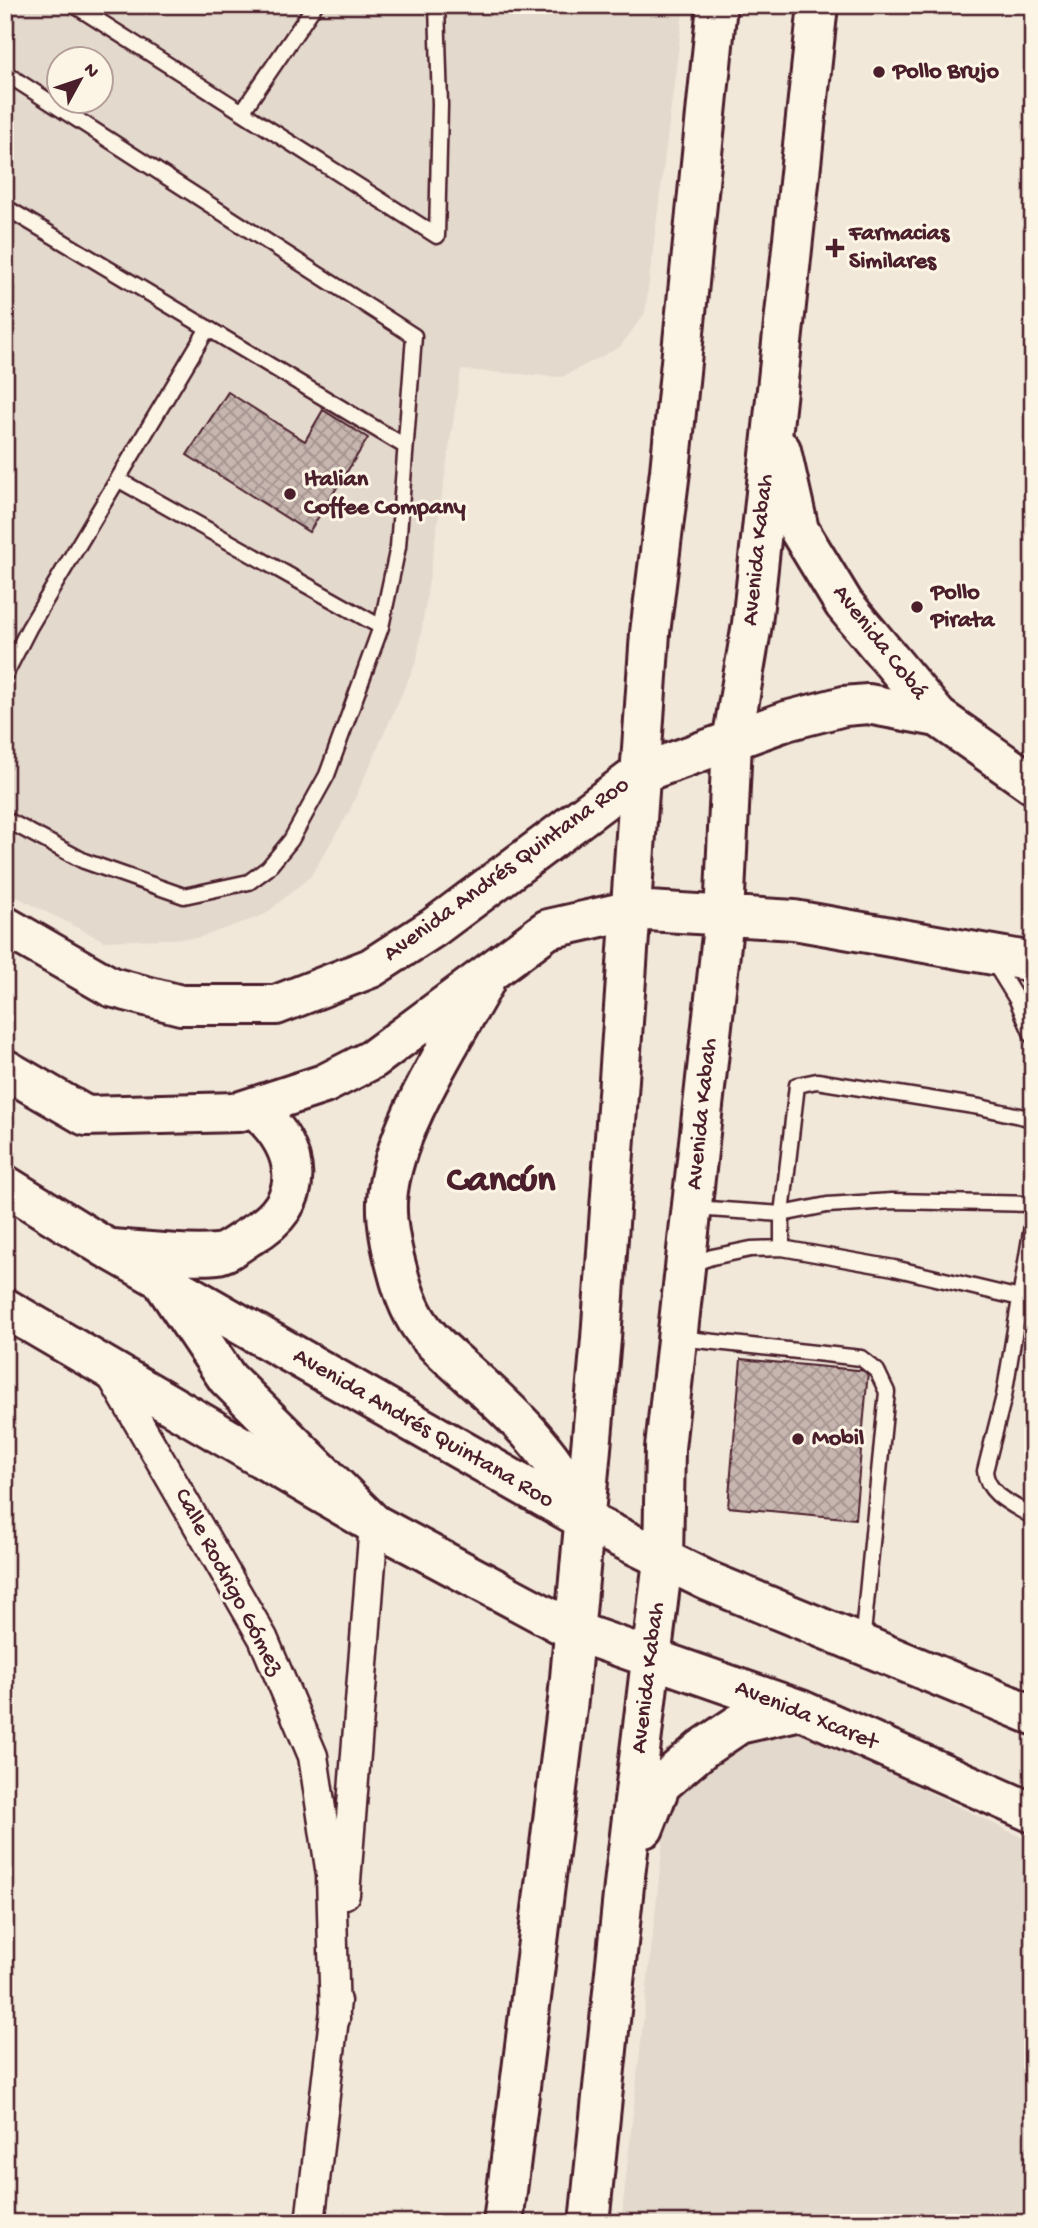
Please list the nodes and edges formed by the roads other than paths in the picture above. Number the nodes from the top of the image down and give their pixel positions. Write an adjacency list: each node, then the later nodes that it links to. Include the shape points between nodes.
1 (74, 5): 7 (lane)
2 (315, 5): 7 (lane)
3 (437, 5): 7 (lane, via 437,236)
4 (717, 5): 17 (main road)
5 (818, 5): 10 (main road, Avenida Kabah)
6 (5, 73): 11 (lane, via 414,335)
7 (242, 112)
8 (5, 207): 9 (lane)
9 (208, 328): 11 (lane); 12 (lane)
10 (774, 419): 15 (main road, Avenida Cobá, via 799,530 844,604); 16 (main road, Avenida Kabah, via 752,624)
11 (403, 445): 13 (lane, via 398,547)
12 (120, 480): 13 (lane); 14 (lane)
13 (381, 628): 19 (lane, via 327,775 290,840 268,868 249,882 184,896 84,861)
14 (5, 675)
15 (938, 717): 16 (main road, Avenida Andrés Quintana Roo, via 868,704 844,706); 18 (main road, Avenida Cobá)
16 (732, 742): 17 (main road, Avenida Andrés Quintana Roo); 21 (main road, Avenida Kabah)
17 (639, 774): 20 (main road); 22 (main road, Avenida Andrés Quintana Roo, via 433,928 371,968 275,1005 181,1005 111,987)
18 (1033, 784)
19 (5, 819)
20 (632, 910): 21 (main road); 25 (main road, via 548,929); 44 (main road)
21 (724, 917): 23 (main road, via 794,920); 32 (main road, Avenida Kabah)
22 (5, 926)
23 (987, 952): 24 (main road); 26 (lane, via 1017,1000)
24 (1033, 962)
25 (488, 975): 28 (main road, via 373,1059 324,1084); 44 (main road, via 397,1152 387,1200 391,1247 402,1288 424,1331 515,1416 556,1464)
26 (1033, 1037)
27 (5, 1069): 28 (main road, via 86,1116)
28 (256, 1109): 36 (main road, via 276,1127 290,1154 293,1182 276,1215 258,1232 219,1254)
29 (1033, 1119): 33 (lane, via 817,1082 797,1086)
30 (5, 1185): 36 (main road, Avenida Andrés Quintana Roo)
31 (1033, 1204): 33 (lane, via 892,1201 827,1205)
32 (693, 1208): 33 (lane); 37 (main road, Avenida Kabah)
33 (782, 1214): 35 (lane)
34 (1033, 1220): 39 (lane)
35 (782, 1248): 37 (lane, via 712,1257); 39 (lane)
36 (108, 1249): 38 (main road, Avenida Andrés Quintana Roo)
37 (685, 1267): 41 (main road, Avenida Kabah)
38 (161, 1280): 44 (main road, Avenida Andrés Quintana Roo); 45 (main road, via 227,1378)
39 (1020, 1298): 43 (lane, via 985,1471 986,1482 997,1494)
40 (5, 1308): 42 (main road)
41 (677, 1338): 46 (main road, Avenida Kabah, via 665,1448); 48 (lane, via 861,1358 877,1371 887,1392)
42 (105, 1366): 45 (main road); 54 (street, Calle Rodrigo Gómez, via 263,1637 313,1756 331,1875)
43 (1033, 1517)
44 (584, 1520): 46 (main road, Avenida Andrés Quintana Roo); 47 (main road)
45 (374, 1524): 47 (main road); 54 (street, Calle Rodrigo Gómez)
46 (663, 1560): 48 (main road); 49 (main road, Avenida Kabah)
47 (574, 1631): 49 (main road, Avenida Xcaret); 56 (main road)
48 (862, 1645): 51 (main road)
49 (652, 1657): 50 (main road, Avenida Xcaret); 53 (main road, Avenida Kabah)
50 (801, 1710): 52 (main road, Avenida Xcaret); 53 (main road, via 739,1724 661,1784)
51 (1033, 1715)
52 (1033, 1813)
53 (625, 1876): 57 (main road, Avenida Kabah)
54 (335, 2019): 55 (street, Calle Rodrigo Gómez)
55 (310, 2223)
56 (503, 2223)
57 (589, 2223)

